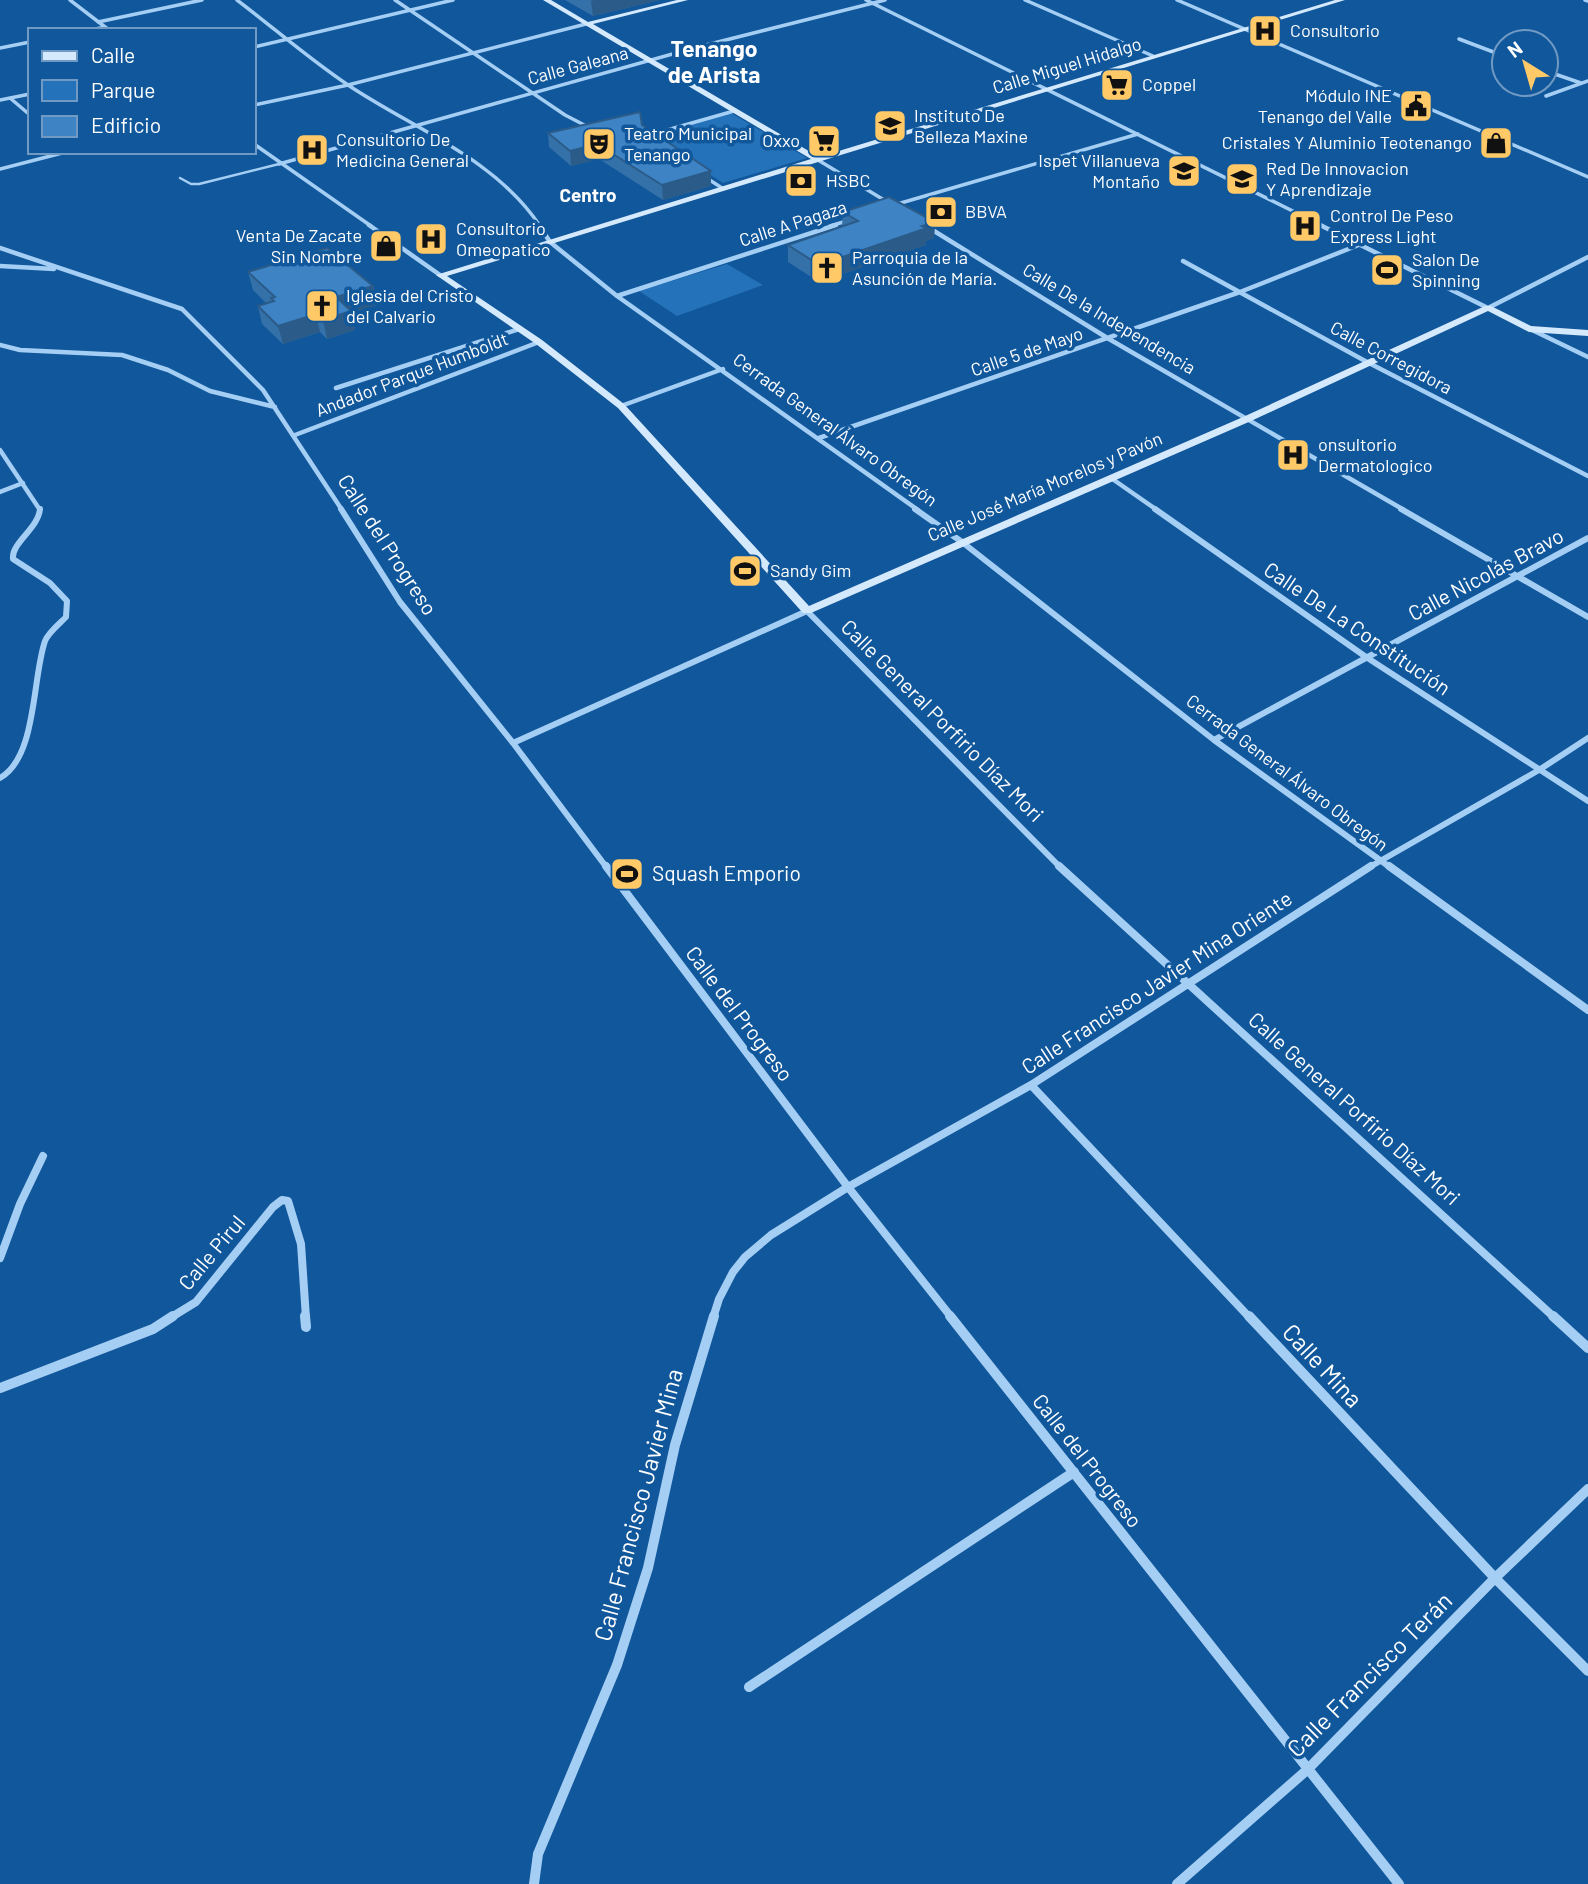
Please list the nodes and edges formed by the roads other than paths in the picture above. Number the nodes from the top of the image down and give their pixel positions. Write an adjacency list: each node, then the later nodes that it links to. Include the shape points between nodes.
1 (70, 0): 15 (street)
2 (202, 0): 15 (street)
3 (237, 0): 19 (street, Cerrada General Álvaro Obregón)
4 (395, 0): 14 (street)
5 (453, 0): 14 (street)
6 (546, 0): 16 (street)
7 (685, 0): 16 (street)
8 (866, 0): 13 (street)
9 (885, 0): 13 (street, Calle Galeana)
10 (1025, 0): 26 (street)
11 (1177, 0): 18 (street)
12 (1342, 0): 18 (street, Calle Miguel Hidalgo)
13 (873, 3): 27 (street, Calle Galeana); 32 (street)
14 (409, 10): 19 (street); 24 (street)
15 (98, 22): 17 (street)
16 (586, 24): 24 (street); 27 (street)
17 (107, 28)
18 (1248, 29): 26 (street, Calle Miguel Hidalgo); 51 (street)
19 (288, 39): 22 (street); 31 (street, Cerrada General Álvaro Obregón)
20 (1459, 40): 25 (street)
21 (28, 42): 23 (street)
22 (256, 47)
23 (0, 48)
24 (472, 51): 31 (street); 34 (street)
25 (1490, 51)
26 (1153, 56): 32 (street, Calle Miguel Hidalgo)
27 (648, 61): 34 (street, Calle Galeana); 39 (street)
28 (1560, 76): 30 (street)
29 (1588, 81): 30 (street)
30 (1581, 83): 33 (street)
31 (348, 85): 38 (street); 41 (street, Cerrada General Álvaro Obregón)
32 (1046, 89): 43 (street); 47 (street, Calle Miguel Hidalgo)
33 (1560, 91)
34 (532, 93): 41 (street, Calle Galeana); 42 (street)
35 (28, 94): 36 (street)
36 (10, 98): 37 (street); 40 (street)
37 (0, 100)
38 (256, 105)
39 (734, 111): 44 (street, via 645,136); 47 (street)
40 (28, 113)
41 (419, 125): 48 (street, Calle Galeana); 59 (street, Cerrada General Álvaro Obregón, via 513,194)
42 (593, 129)
43 (1139, 134): 54 (street); 60 (street)
44 (656, 143)
45 (256, 146): 48 (street, Calle General Porfirio Díaz Mori)
46 (58, 154): 49 (street)
47 (818, 160): 53 (street, Calle Miguel Hidalgo); 54 (street)
48 (279, 164): 52 (lane, via 199,184); 66 (street, Calle General Porfirio Díaz Mori)
49 (0, 169)
50 (700, 173): 53 (street)
51 (1588, 177)
52 (180, 178)
53 (722, 188): 59 (street, Calle Miguel Hidalgo)
54 (893, 206): 55 (street); 56 (street)
55 (880, 210)
56 (905, 213)
57 (854, 219): 68 (street, Calle A Pagaza)
58 (916, 220): 73 (street, Calle De la Independencia)
59 (550, 242): 66 (street, Calle Miguel Hidalgo); 68 (street, Cerrada General Álvaro Obregón)
60 (1361, 244): 67 (street, Calle 5 de Mayo); 69 (street)
61 (0, 248): 65 (street, Calle del Progreso)
62 (1588, 257): 69 (street, Calle José María Morelos y Pavón)
63 (1183, 261): 67 (street, Calle Corregidora)
64 (0, 266): 65 (street)
65 (61, 269): 80 (street, Calle del Progreso, via 187,312)
66 (440, 275): 71 (street, Calle General Porfirio Díaz Mori)
67 (1240, 292): 73 (street, Calle 5 de Mayo); 77 (street, Calle Corregidora)
68 (617, 296): 78 (street, Cerrada General Álvaro Obregón)
69 (1488, 308): 70 (street); 77 (street, Calle José María Morelos y Pavón)
70 (1529, 328): 72 (street); 76 (street)
71 (519, 329): 74 (street, Calle General Porfirio Díaz Mori); 79 (street)
72 (1588, 334)
73 (1109, 339): 82 (street, Calle De la Independencia); 84 (street, Calle 5 de Mayo)
74 (539, 342): 81 (street, Calle General Porfirio Díaz Mori); 83 (street, Andador Parque Humboldt)
75 (0, 345): 80 (street, via 122,355 168,370 210,391)
76 (1588, 357)
77 (1367, 362): 82 (street, Calle José María Morelos y Pavón); 86 (street, Calle Corregidora)
78 (723, 369): 81 (street); 84 (street, Cerrada General Álvaro Obregón)
79 (336, 388)
80 (275, 407): 83 (street, Calle del Progreso)
81 (621, 407): 93 (street, Calle General Porfirio Díaz Mori)
82 (1247, 419): 87 (street, Calle José María Morelos y Pavón); 92 (street, Calle De la Independencia)
83 (295, 435): 98 (street, Calle del Progreso, via 400,602)
84 (819, 438): 91 (street, Cerrada General Álvaro Obregón)
85 (0, 450): 88 (street)
86 (1588, 476)
87 (1111, 478): 91 (street, Calle José María Morelos y Pavón); 95 (street, Calle De La Constitución)
88 (23, 483): 89 (street); 100 (street, via 40,516 15,549 13,559 50,583 67,601 67,609 66,617 45,639 20,755 12,771)
89 (0, 492)
90 (1588, 538): 92 (street, Calle Nicolás Bravo)
91 (962, 542): 93 (street, Calle José María Morelos y Pavón); 97 (street, Cerrada General Álvaro Obregón)
92 (1518, 577): 94 (street, Calle De la Independencia); 95 (street, Calle Nicolás Bravo)
93 (807, 611): 98 (street, Calle José María Morelos y Pavón); 103 (street, Calle General Porfirio Díaz Mori, via 1049,857)
94 (1588, 617)
95 (1366, 657): 97 (street, Calle Nicolás Bravo); 99 (street, Calle De La Constitución)
96 (1588, 738): 99 (street, Calle Francisco Javier Mina Oriente)
97 (1214, 740): 102 (street, Cerrada General Álvaro Obregón)
98 (513, 743): 107 (street, Calle del Progreso)
99 (1539, 770): 101 (street, Calle De La Constitución); 102 (street, Calle Francisco Javier Mina Oriente)
100 (0, 778)
101 (1588, 801)
102 (1379, 861): 103 (street, Calle Francisco Javier Mina Oriente); 104 (street, Cerrada General Álvaro Obregón)
103 (1188, 982): 105 (street, Calle Francisco Javier Mina Oriente); 111 (street, Calle General Porfirio Díaz Mori)
104 (1588, 1010)
105 (1031, 1085): 107 (street, Calle Francisco Javier Mina Oriente); 115 (street, Calle Mina)
106 (43, 1156): 109 (street)
107 (848, 1187): 108 (street, Calle Francisco Javier Mina Oriente, via 771,1235); 113 (street, Calle del Progreso)
108 (746, 1257): 119 (street, Calle Francisco Javier Mina, via 719,1299 675,1445 644,1580 617,1665 538,1854)
109 (0, 1258)
110 (306, 1327): 112 (street, Calle Pirul, via 303,1261 293,1210 282,1200 196,1302 177,1316)
111 (1588, 1348)
112 (0, 1388)
113 (1074, 1472): 117 (street); 118 (street, Calle del Progreso)
114 (1588, 1489): 115 (street, Calle Francisco Terán)
115 (1495, 1578): 116 (street, Calle Mina); 118 (street, Calle Francisco Terán)
116 (1588, 1671)
117 (749, 1687)
118 (1307, 1770): 120 (street, Calle Francisco Terán); 121 (street, Calle del Progreso)
119 (534, 1884)
120 (1177, 1884)
121 (1399, 1884)

